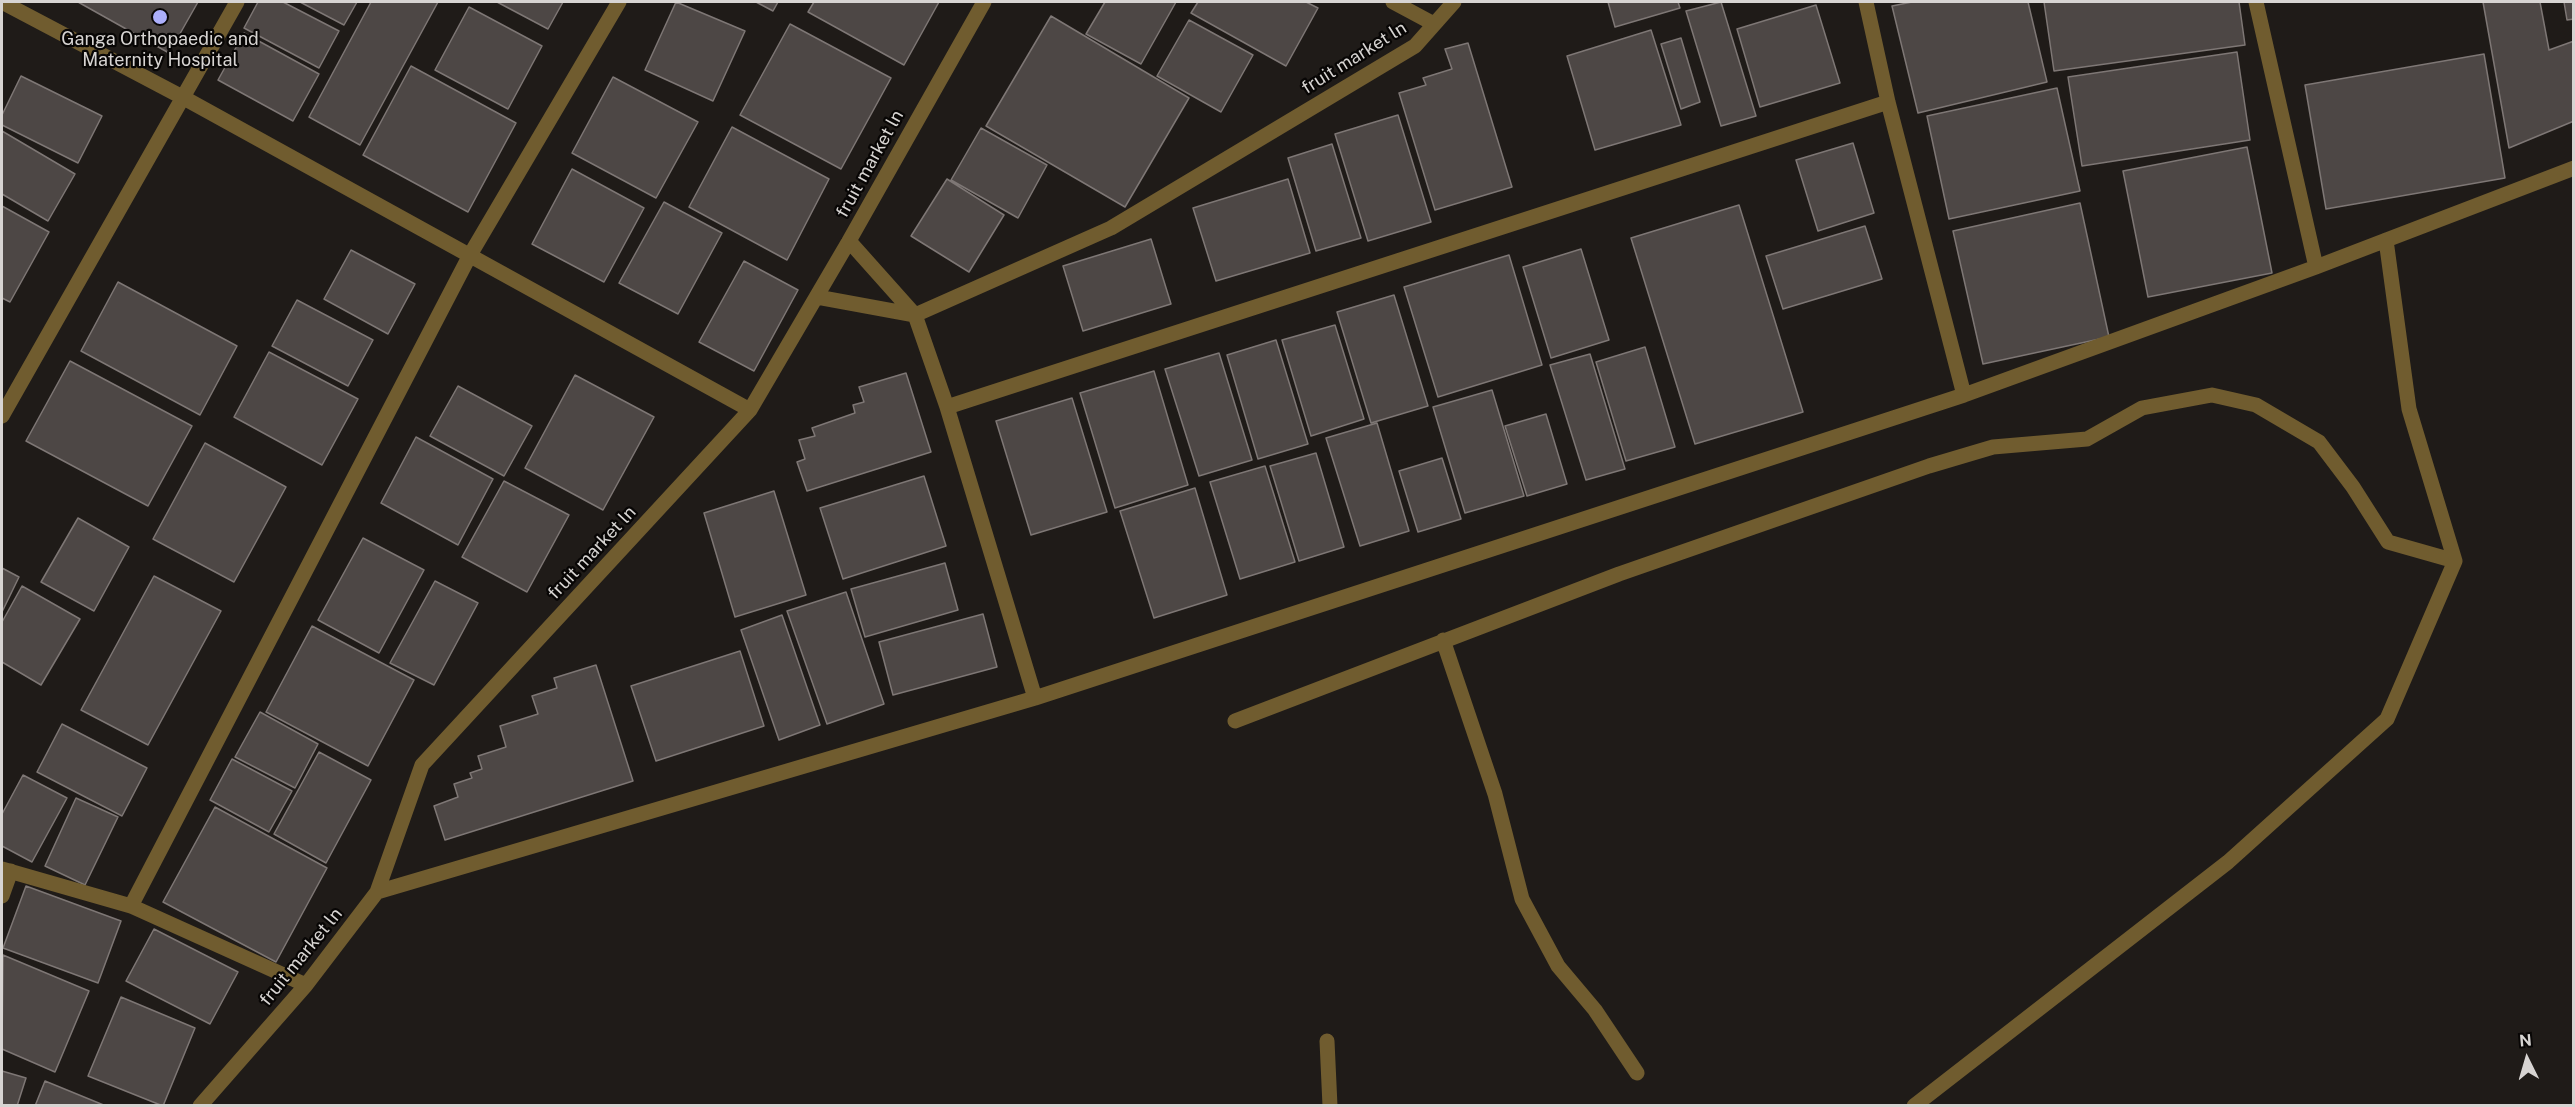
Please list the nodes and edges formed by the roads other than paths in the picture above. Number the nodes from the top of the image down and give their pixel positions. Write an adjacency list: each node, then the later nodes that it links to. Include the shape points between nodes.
1 (2, 2): 10 (street)
2 (237, 2): 10 (street)
3 (619, 2): 15 (street)
4 (984, 2): 14 (street, fruit market ln)
5 (1393, 2): 9 (street)
6 (1454, 2): 9 (street, fruit market ln)
7 (1866, 2): 11 (street)
8 (2256, 2): 16 (street)
9 (1434, 24): 18 (street, fruit market ln, via 1415,46 1111,228)
10 (184, 98): 15 (street); 22 (street)
11 (1888, 102): 19 (street); 20 (street)
12 (2574, 168): 13 (street)
13 (2386, 240): 16 (street); 23 (street, via 2409,409)
14 (849, 241): 17 (street, fruit market ln); 18 (street)
15 (470, 255): 21 (street); 30 (street)
16 (2316, 267): 19 (street)
17 (817, 297): 18 (street); 21 (street, fruit market ln)
18 (915, 315): 20 (street)
19 (1964, 395): 25 (street)
20 (947, 407): 25 (street)
21 (750, 410): 28 (street, fruit market ln, via 423,765)
22 (2, 416)
23 (2454, 561): 24 (street, via 2388,542 2319,442 2256,405 2212,395 2142,408 2086,439 1993,447 1929,466); 36 (street, via 2387,719 2228,862)
24 (1443, 640): 26 (street); 33 (street, via 1496,794 1522,899 1557,966 1595,1010)
25 (1035, 698): 28 (street)
26 (1236, 721)
27 (6, 870): 29 (street); 30 (street)
28 (377, 892): 31 (street, fruit market ln)
29 (2, 896)
30 (131, 906): 31 (street)
31 (306, 985): 34 (street, fruit market ln)
32 (1327, 1041): 35 (street)
33 (1637, 1073)
34 (200, 1106)
35 (1330, 1106)
36 (1914, 1106)

